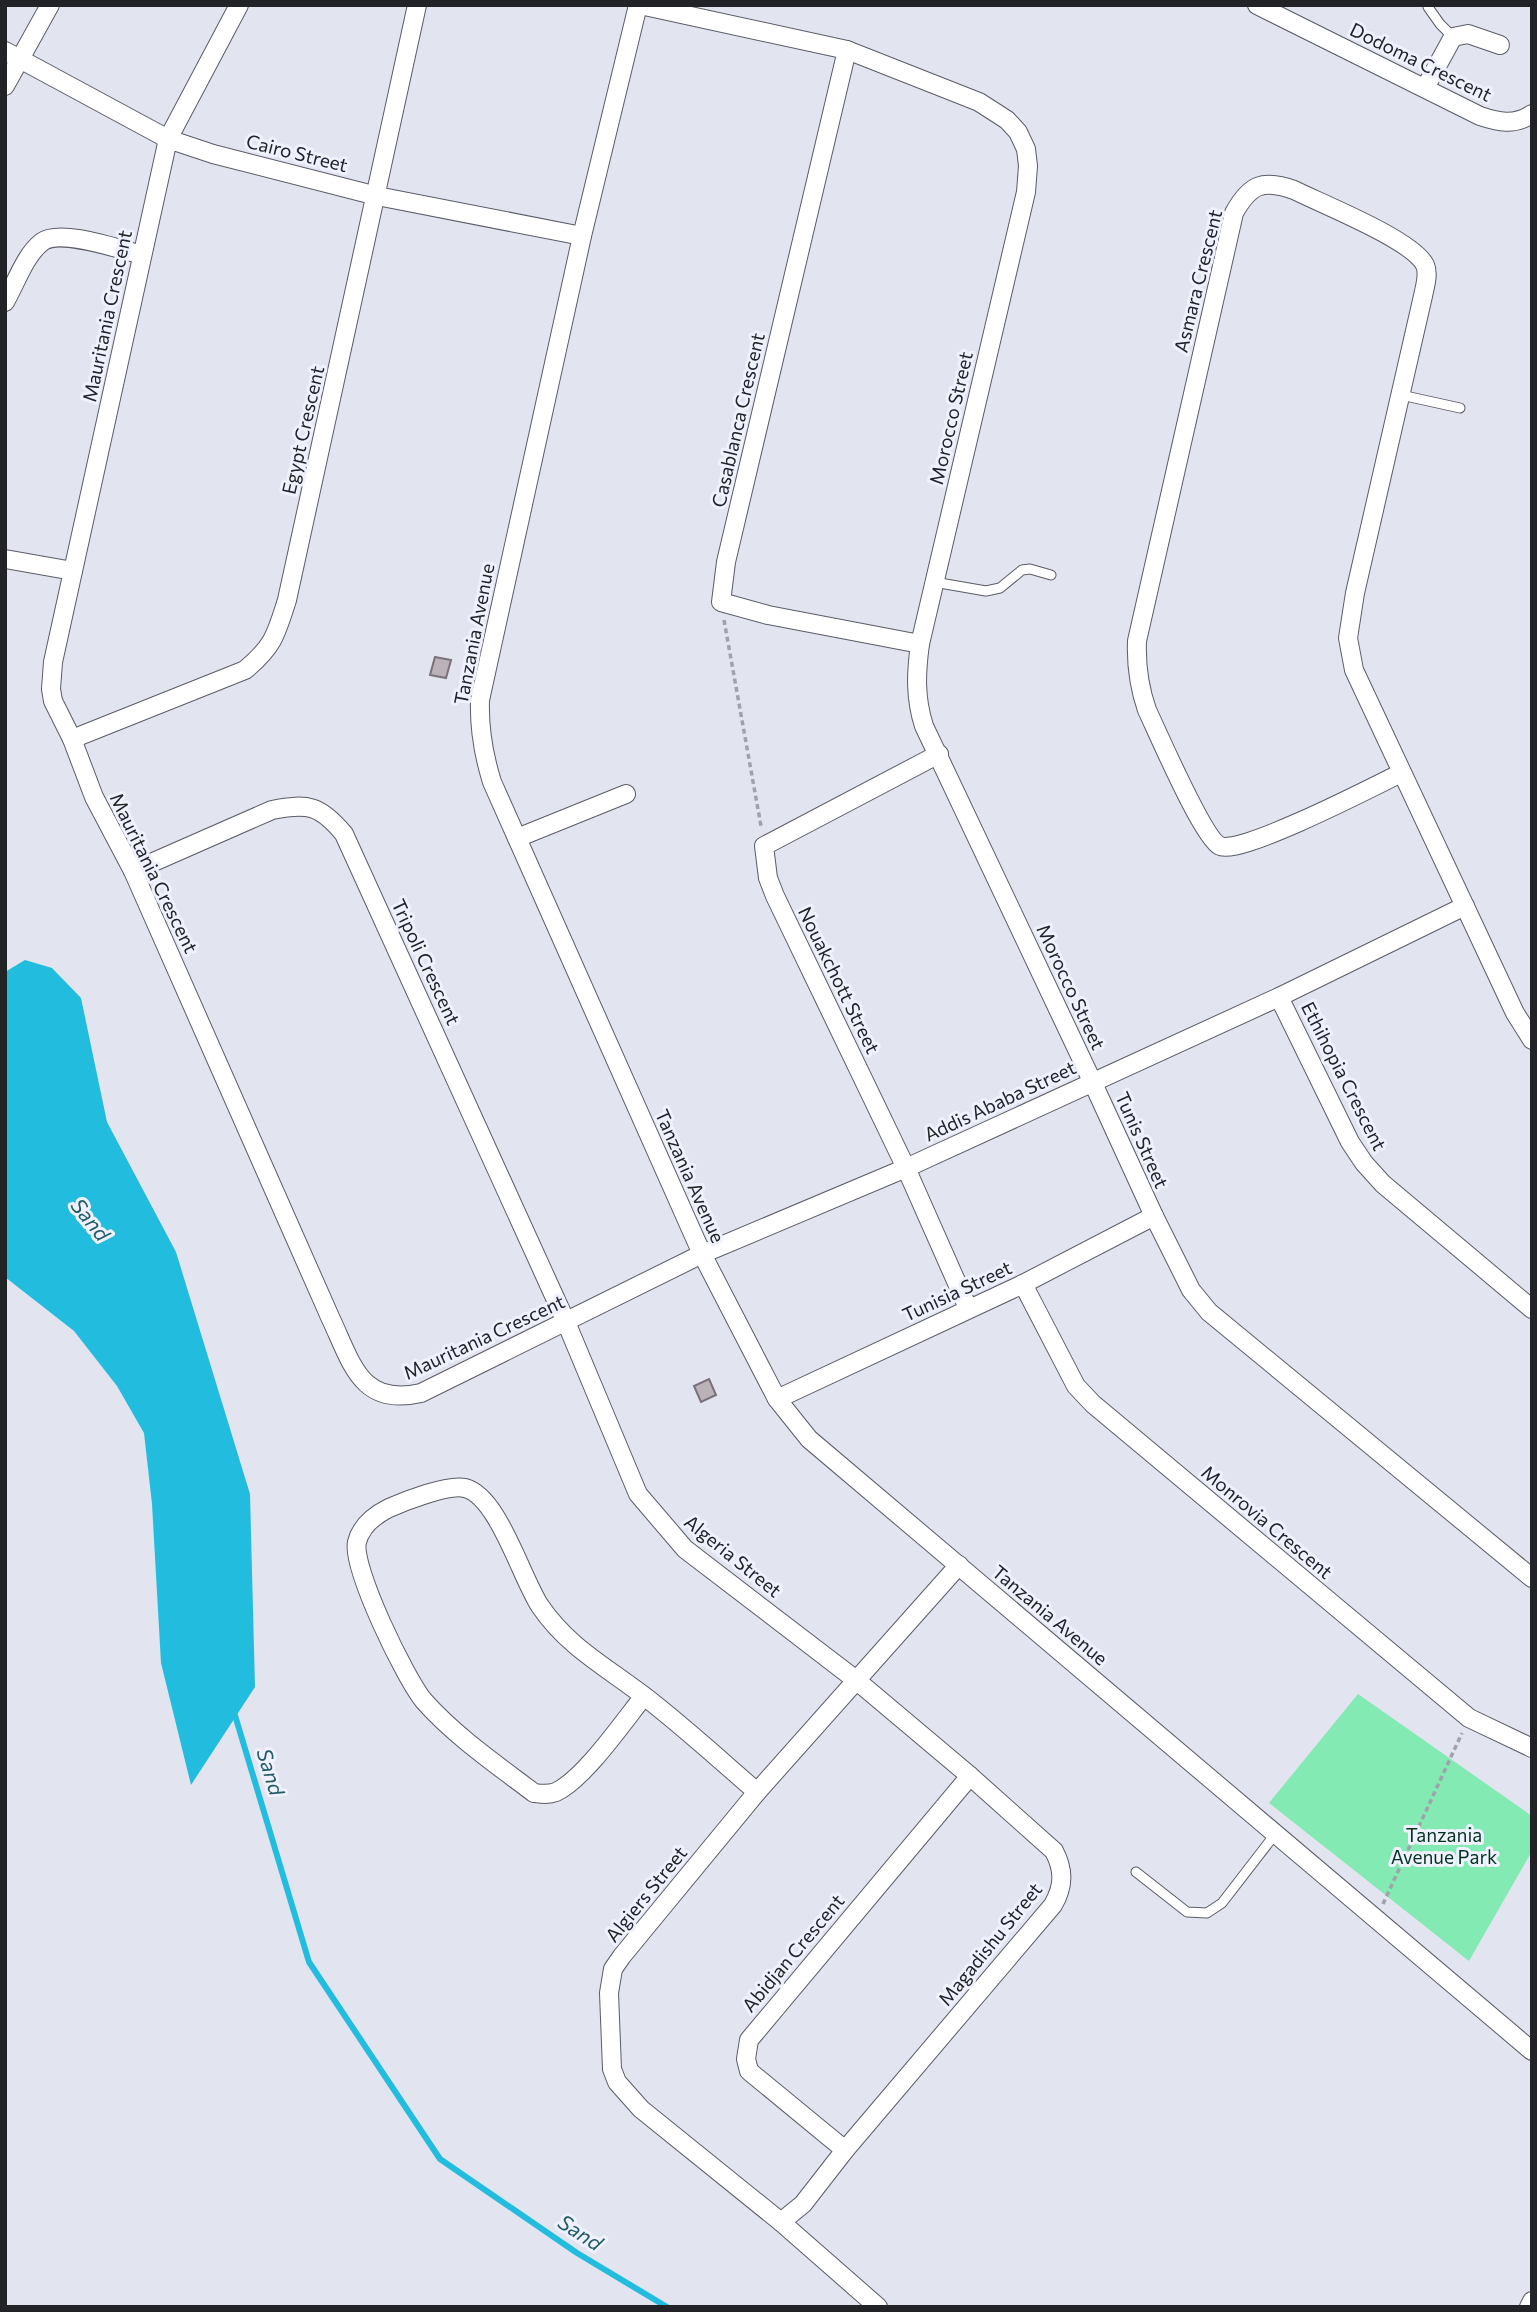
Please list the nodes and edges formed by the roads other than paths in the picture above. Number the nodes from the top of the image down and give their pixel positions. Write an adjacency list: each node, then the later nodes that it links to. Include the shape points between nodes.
1 (50, 5): 10 (street)
2 (239, 5): 14 (street, Mauritania Crescent)
3 (417, 5): 15 (street, Egypt Crescent)
4 (639, 5): 9 (street, Morocco Street); 16 (street, Tanzania Avenue)
5 (1257, 5): 12 (street, Dodoma Crescent)
6 (1428, 7): 7 (lane)
7 (1452, 37): 8 (street, via 1468,34); 12 (street)
8 (1500, 46)
9 (847, 50): 24 (street, Morocco Street, via 979,102 1007,120 1026,149 1026,192); 25 (street, Casablanca Crescent, via 726,562 721,602)
10 (12, 55): 11 (street); 14 (street, Cairo Street)
11 (5, 86)
12 (1425, 88): 13 (street, Dodoma Crescent, via 1501,123)
13 (1532, 114)
14 (168, 139): 15 (street, Cairo Street); 17 (street, Mauritania Crescent)
15 (377, 195): 16 (street, Cairo Street); 26 (street, Egypt Crescent, via 275,637 245,670)
16 (582, 236): 30 (street, Tanzania Avenue, via 480,700 482,752)
17 (142, 255): 18 (street, via 69,237 45,239 31,254); 22 (street, Mauritania Crescent)
18 (5, 302)
19 (1401, 395): 20 (lane); 28 (street, Asmara Crescent, via 1348,638 1354,670); 28 (street, Asmara Crescent, via 1427,277 1419,257 1402,243 1294,190 1265,184 1243,195 1234,213 1137,641 1136,669 1147,710 1217,846 1227,849 1257,840)
20 (1461, 408)
21 (5, 559): 22 (street)
22 (73, 570): 26 (street, Mauritania Crescent, via 51,690)
23 (1051, 575): 24 (lane, via 1022,570 1000,588 986,591)
24 (934, 582): 25 (street, Morocco Street)
25 (920, 644): 27 (street, Morocco Street, via 916,673 919,711)
26 (72, 739): 31 (street, Mauritania Crescent, via 94,797)
27 (939, 754): 35 (street, Morocco Street); 36 (street, Nouakchott Street, via 764,846 775,896)
28 (1401, 773): 32 (street)
29 (626, 794): 30 (street)
30 (517, 838): 38 (street, Tanzania Avenue)
31 (133, 871): 42 (street, Tripoli Crescent, via 272,810 310,806 334,822 350,846); 42 (street, Mauritania Crescent, via 330,1317 356,1371 369,1387 402,1398 421,1394)
32 (1465, 906): 33 (street, Addis Ababa Street); 34 (street)
33 (1279, 997): 35 (street, Addis Ababa Street); 41 (street, Ethihopia Crescent, via 1364,1163)
34 (1532, 1040)
35 (1092, 1081): 36 (street, Addis Ababa Street); 37 (street, Tunis Street)
36 (906, 1168): 38 (street, Addis Ababa Street); 40 (street, Nouakchott Street)
37 (1154, 1216): 39 (street, Tunisia Street); 45 (street, via 1191,1290 1209,1312)
38 (702, 1254): 42 (street, Mauritania Crescent); 43 (street, Tanzania Avenue)
39 (1023, 1284): 40 (street, Tunisia Street); 48 (street, Monrovia Crescent, via 1076,1386 1093,1404 1469,1718)
40 (968, 1308): 43 (street, Tunisia Street)
41 (1532, 1309)
42 (566, 1322): 46 (street, Algeria Street, via 638,1494 659,1522 685,1549)
43 (777, 1399): 44 (street, Tanzania Avenue, via 809,1439)
44 (959, 1565): 46 (street, Algiers Street); 51 (street, Tanzania Avenue)
45 (1532, 1578)
46 (856, 1680): 49 (street, Magadishu Street); 50 (street, Algiers Street)
47 (644, 1696): 47 (street, via 577,1649 554,1625 527,1583 494,1511 475,1493 446,1488 391,1507 362,1530 357,1558 369,1595 423,1700 534,1793 556,1792 572,1781); 50 (street)
48 (1532, 1748)
49 (970, 1776): 54 (street, Magadishu Street, via 1054,1851 1062,1870 1061,1892); 54 (street, Abidjan Crescent, via 749,2039 749,2071)
50 (757, 1792): 55 (street, Algiers Street, via 613,1969 609,2029 617,2082 641,2109)
51 (1276, 1833): 52 (lane, via 1222,1903 1207,1913 1187,1913); 53 (street, Tanzania Avenue)
52 (1136, 1872)
53 (1532, 2051)
54 (845, 2150): 55 (street, Magadishu Street, via 803,2204)
55 (781, 2222): 57 (street, Algiers Street)
56 (1532, 2301): 58 (street)
57 (878, 2307)
58 (1529, 2307)

